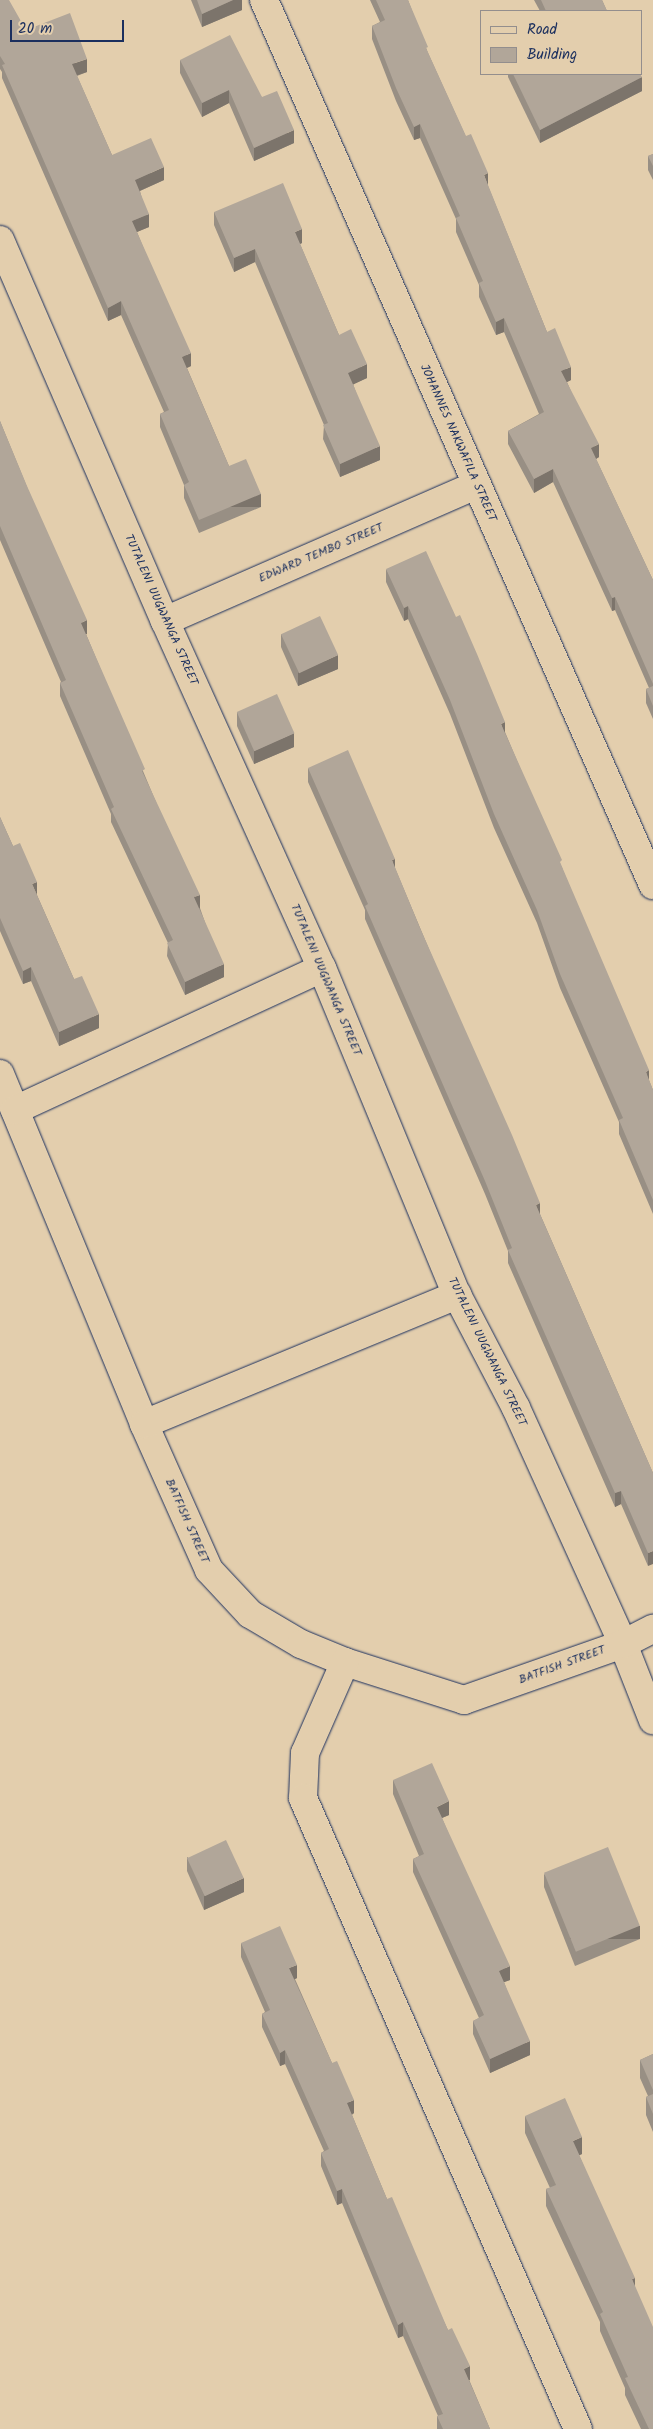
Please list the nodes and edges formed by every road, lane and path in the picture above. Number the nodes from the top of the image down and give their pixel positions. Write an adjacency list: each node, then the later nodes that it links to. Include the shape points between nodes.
1 (264, 0): 3 (street, JOHANNES NAKWAFILA STREET)
2 (0, 240): 4 (street, TUTALENI UUGWANGA STREET)
3 (477, 485): 4 (street, EDWARD TEMBO STREET); 5 (street, JOHANNES NAKWAFILA STREET)
4 (165, 621): 6 (street, TUTALENI UUGWANGA STREET)
5 (653, 886)
6 (322, 968): 8 (street); 9 (street, TUTALENI UUGWANGA STREET)
7 (0, 1074): 8 (street, BATFISH STREET)
8 (15, 1110): 10 (street, BATFISH STREET)
9 (457, 1296): 10 (street); 12 (street, TUTALENI UUGWANGA STREET, via 516,1408)
10 (144, 1424): 13 (street, BATFISH STREET, via 209,1570 250,1614 301,1644)
11 (653, 1629): 12 (street, BATFISH STREET)
12 (623, 1644): 13 (street, BATFISH STREET, via 464,1700); 14 (street, TUTALENI UUGWANGA STREET)
13 (345, 1662): 15 (street, via 305,1753 302,1798)
14 (653, 1720)
15 (578, 2429)

